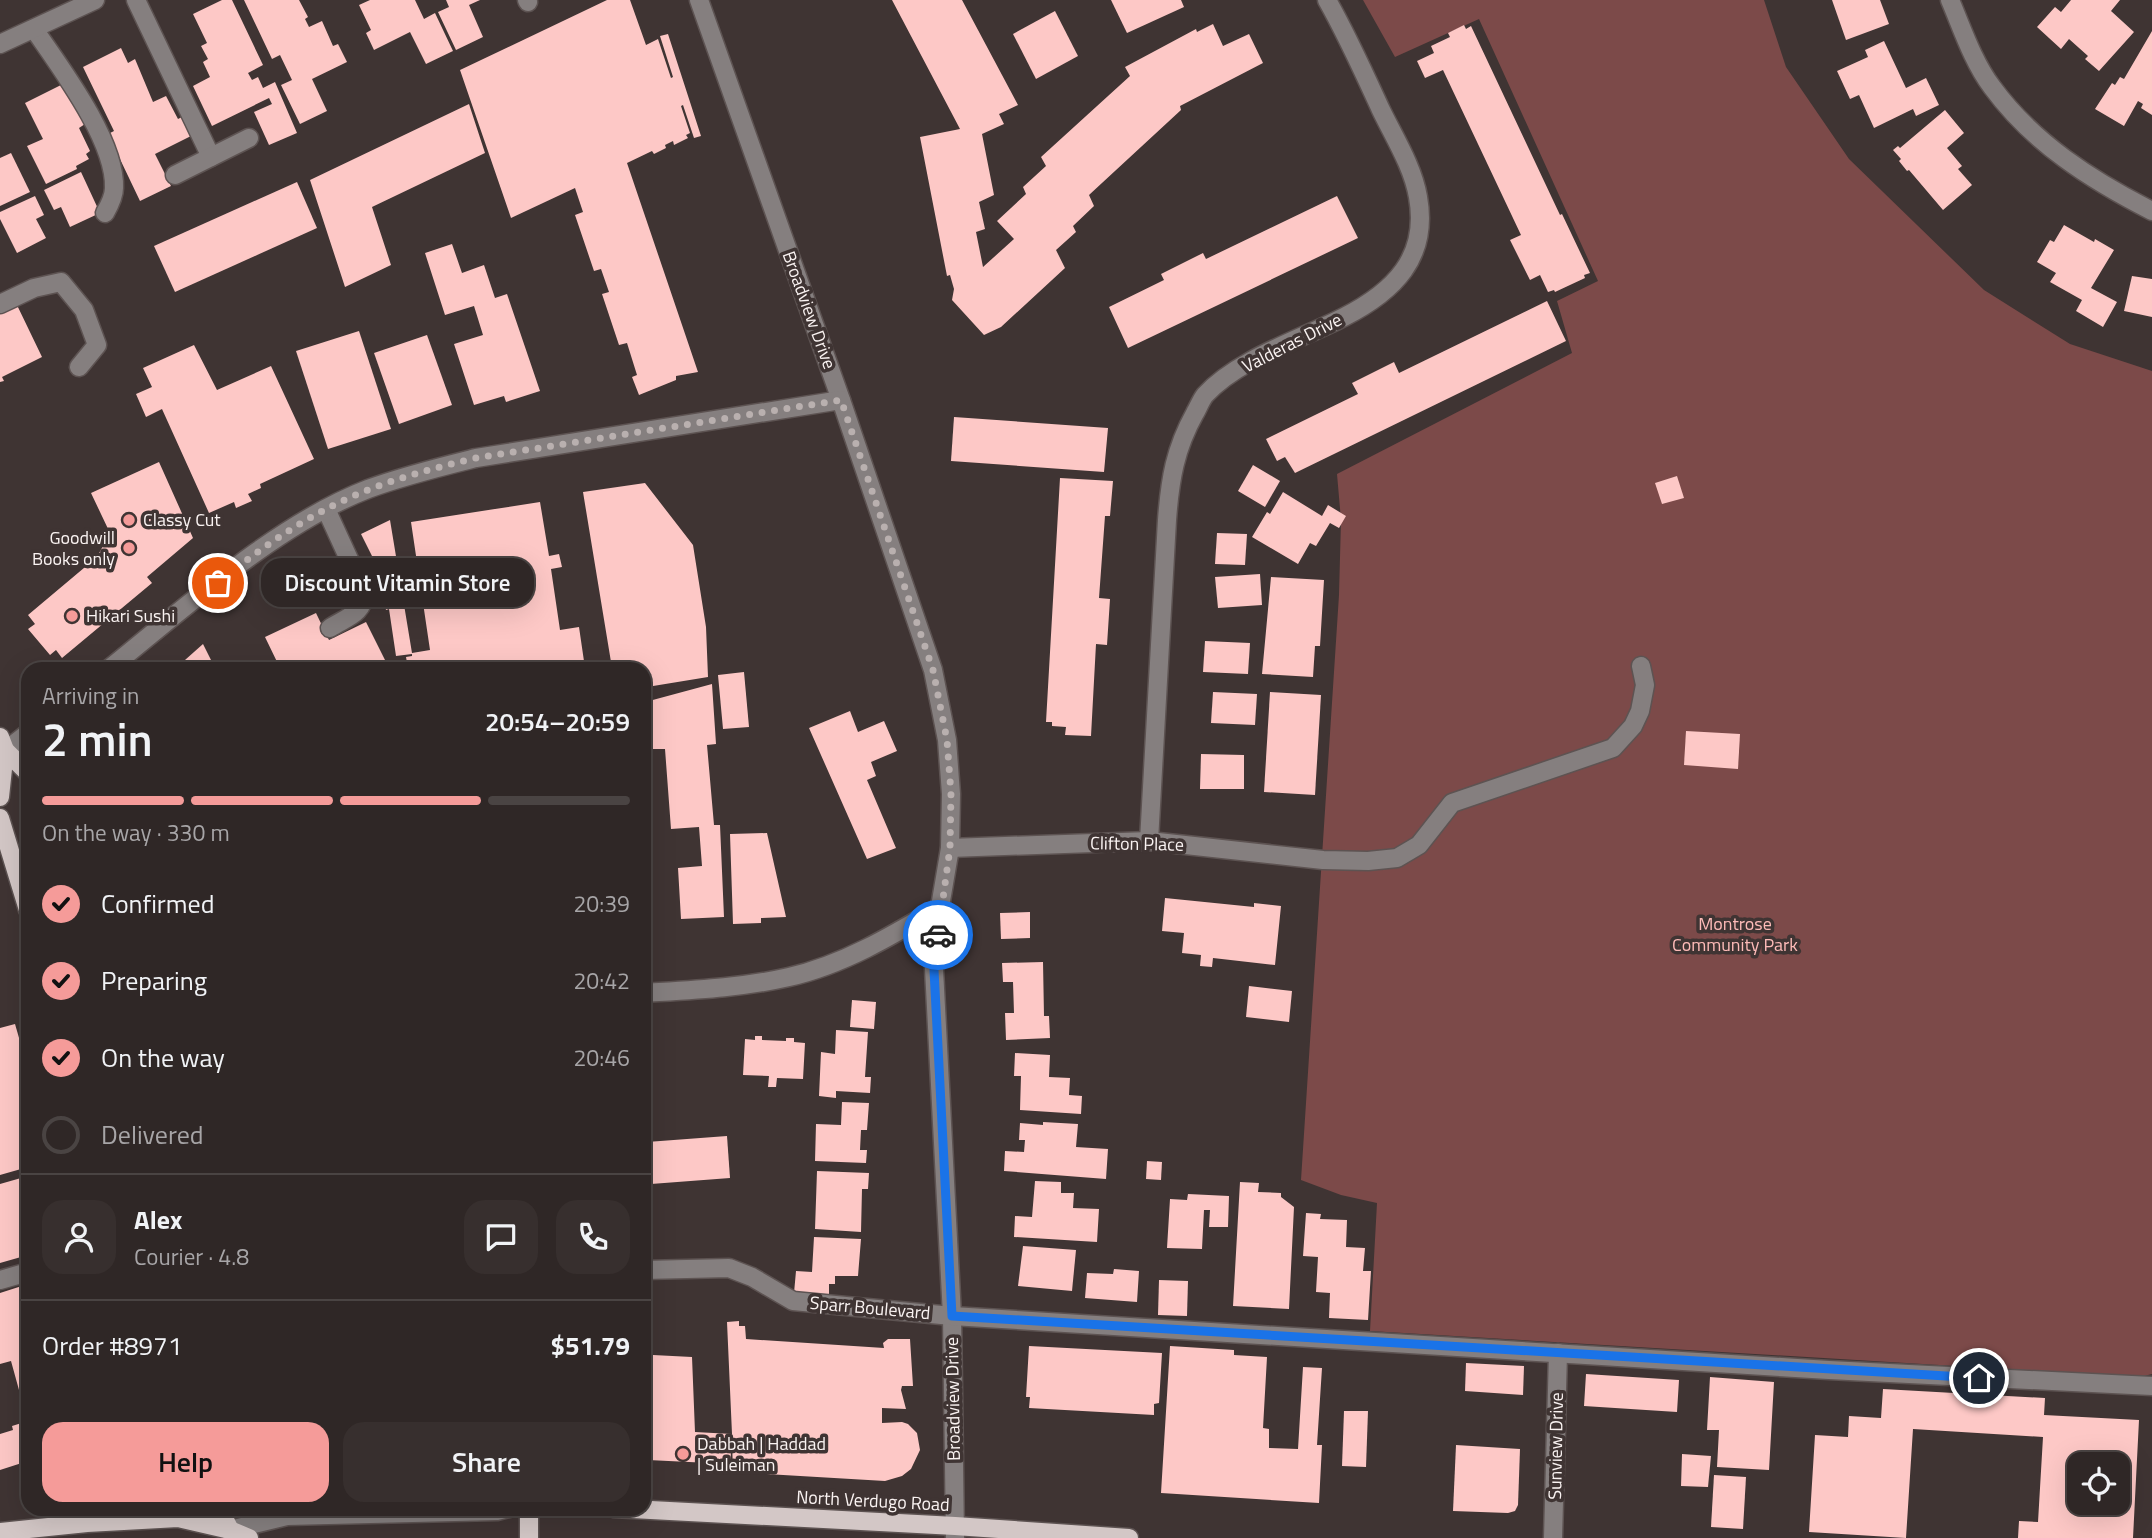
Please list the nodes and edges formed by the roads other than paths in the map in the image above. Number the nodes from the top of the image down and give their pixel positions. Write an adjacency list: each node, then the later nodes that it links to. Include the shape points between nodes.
1 (95, 0): 6 (street)
2 (136, 0): 9 (street)
3 (699, 0): 15 (street, Broadview Drive)
4 (1327, 0): 25 (street, Valderas Drive, via 1405,161 1418,195 1421,223 1403,275 1376,300 1254,359 1228,377 1204,396 1181,439 1170,478)
5 (1950, 0): 11 (street, via 1991,86 2028,129 2068,163)
6 (34, 29): 7 (street); 12 (street, via 77,92 100,136 114,179)
7 (0, 44)
8 (249, 138): 9 (street)
9 (211, 157): 10 (street)
10 (175, 175)
11 (2152, 211)
12 (105, 213)
13 (0, 304): 14 (street, via 34,288 61,282 84,310 97,345)
14 (79, 367)
15 (841, 400): 16 (street, via 476,458 366,490); 26 (street, Broadview Drive, via 933,670 947,740)
16 (326, 509): 17 (street, via 364,592 364,604 358,611); 18 (street, via 256,552)
17 (330, 628)
18 (118, 662)
19 (1641, 666): 25 (street, Clifton Place, via 1645,685 1640,711 1613,748 1452,803 1419,845 1397,858 1324,860)
20 (21, 737): 21 (street)
21 (2, 747): 22 (main road); 23 (main road)
22 (21, 766)
23 (0, 797)
24 (0, 818): 27 (main road)
25 (1149, 841): 26 (street, Clifton Place)
26 (950, 848): 28 (street, Broadview Drive)
27 (21, 887)
28 (940, 907): 29 (street, via 845,958 790,977); 33 (street, Broadview Drive, via 934,970)
29 (651, 992)
30 (651, 1270): 33 (street, Sparr Boulevard, via 729,1268 793,1301)
31 (21, 1274): 32 (street)
32 (0, 1280)
33 (952, 1316): 34 (street, Sparr Boulevard); 42 (street, Broadview Drive)
34 (1558, 1353): 35 (street, Sparr Boulevard); 47 (street, Sunview Drive)
35 (2152, 1386)
36 (651, 1511): 42 (main road, North Verdugo Road)
37 (223, 1516): 43 (main road)
38 (232, 1516): 43 (main road)
39 (287, 1516): 43 (street)
40 (529, 1516): 45 (main road)
41 (0, 1532): 43 (main road, via 178,1518)
42 (955, 1532): 46 (main road, North Verdugo Road)
43 (232, 1534): 44 (main road)
44 (249, 1538)
45 (528, 1538)
46 (1129, 1538)
47 (1553, 1538)

